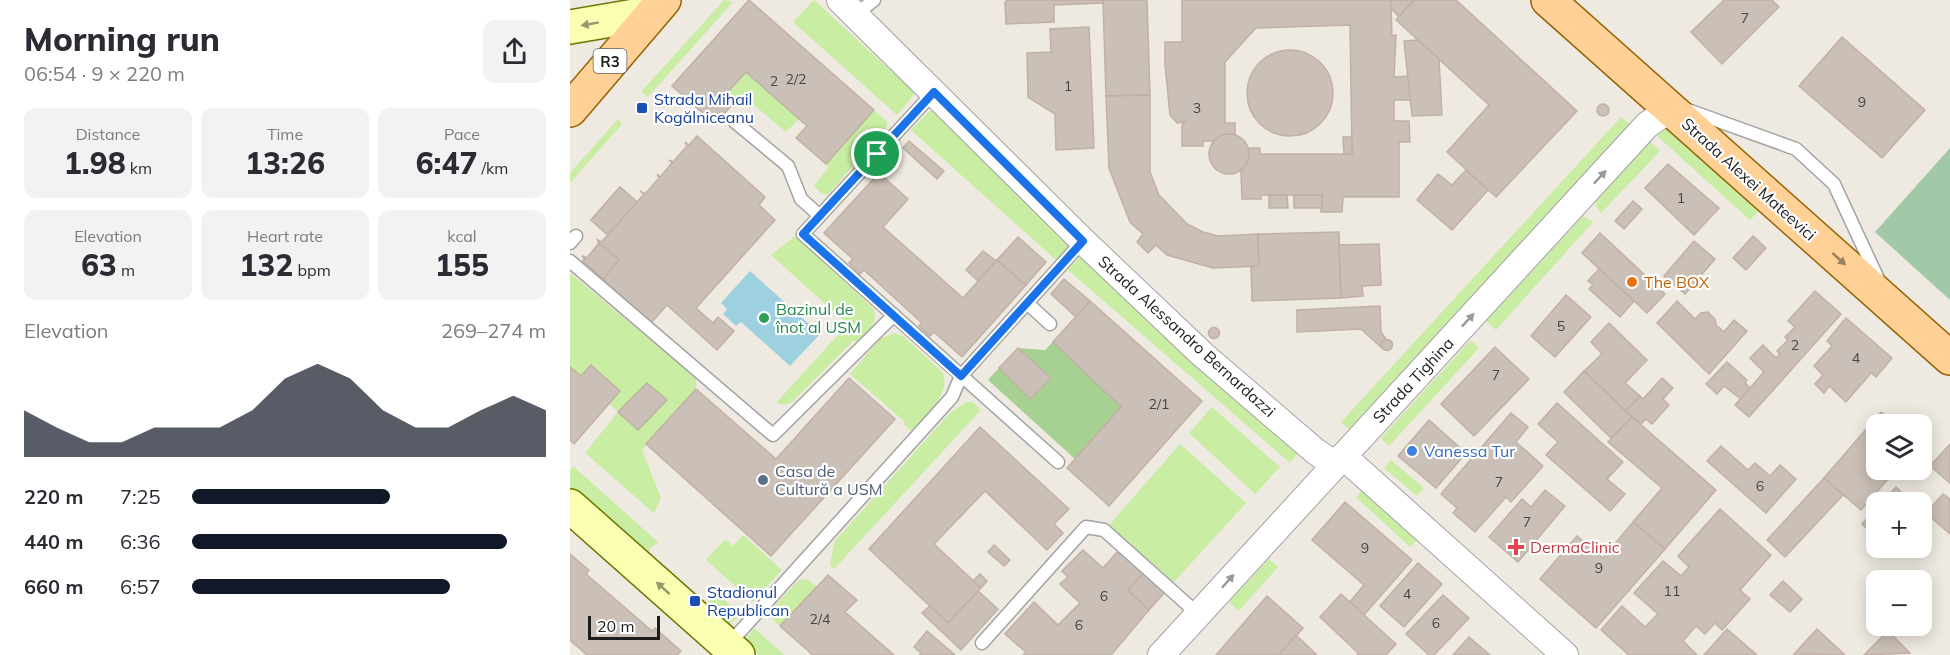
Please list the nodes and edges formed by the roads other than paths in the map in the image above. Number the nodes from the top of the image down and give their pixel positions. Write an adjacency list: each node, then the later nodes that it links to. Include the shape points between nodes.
1 (1548, 0): 6 (main road, Strada Alexei Mateevici)
2 (856, 5): 5 (street, Strada Alessandro Bernardazzi)
3 (658, 6): 4 (main road, one-way to 4); 7 (main road, R3)
4 (570, 27)
5 (934, 92): 9 (lane); 10 (street, Strada Alessandro Bernardazzi)
6 (1670, 109): 13 (main road, Strada Alexei Mateevici, one-way to 13); 13 (lane, via 1691,109 1796,149 1834,184); 18 (street, Strada Tighina, one-way to 6, via 1647,125)
7 (570, 110)
8 (735, 122): 9 (lane, via 788,166 801,200)
9 (820, 216): 14 (lane, via 803,234)
10 (1083, 241): 12 (lane); 18 (street, Strada Alessandro Bernardazzi, via 1202,354 1315,451)
11 (570, 261): 14 (lane, via 773,435)
12 (1027, 303): 15 (lane); 17 (lane)
13 (1891, 306): 16 (main road, Strada Alexei Mateevici)
14 (894, 315): 17 (lane)
15 (1050, 324)
16 (1950, 358)
17 (961, 376): 19 (lane); 23 (lane, via 952,397)
18 (1339, 461): 21 (street, Strada Tighina, one-way to 18); 25 (street, Strada Alessandro Bernardazzi)
19 (1058, 462)
20 (570, 506): 23 (main road, one-way to 20)
21 (1198, 614): 22 (lane, via 1104,530 1086,527); 24 (street, Strada Tighina)
22 (982, 643)
23 (733, 651)
24 (1161, 655)
25 (1565, 655)

